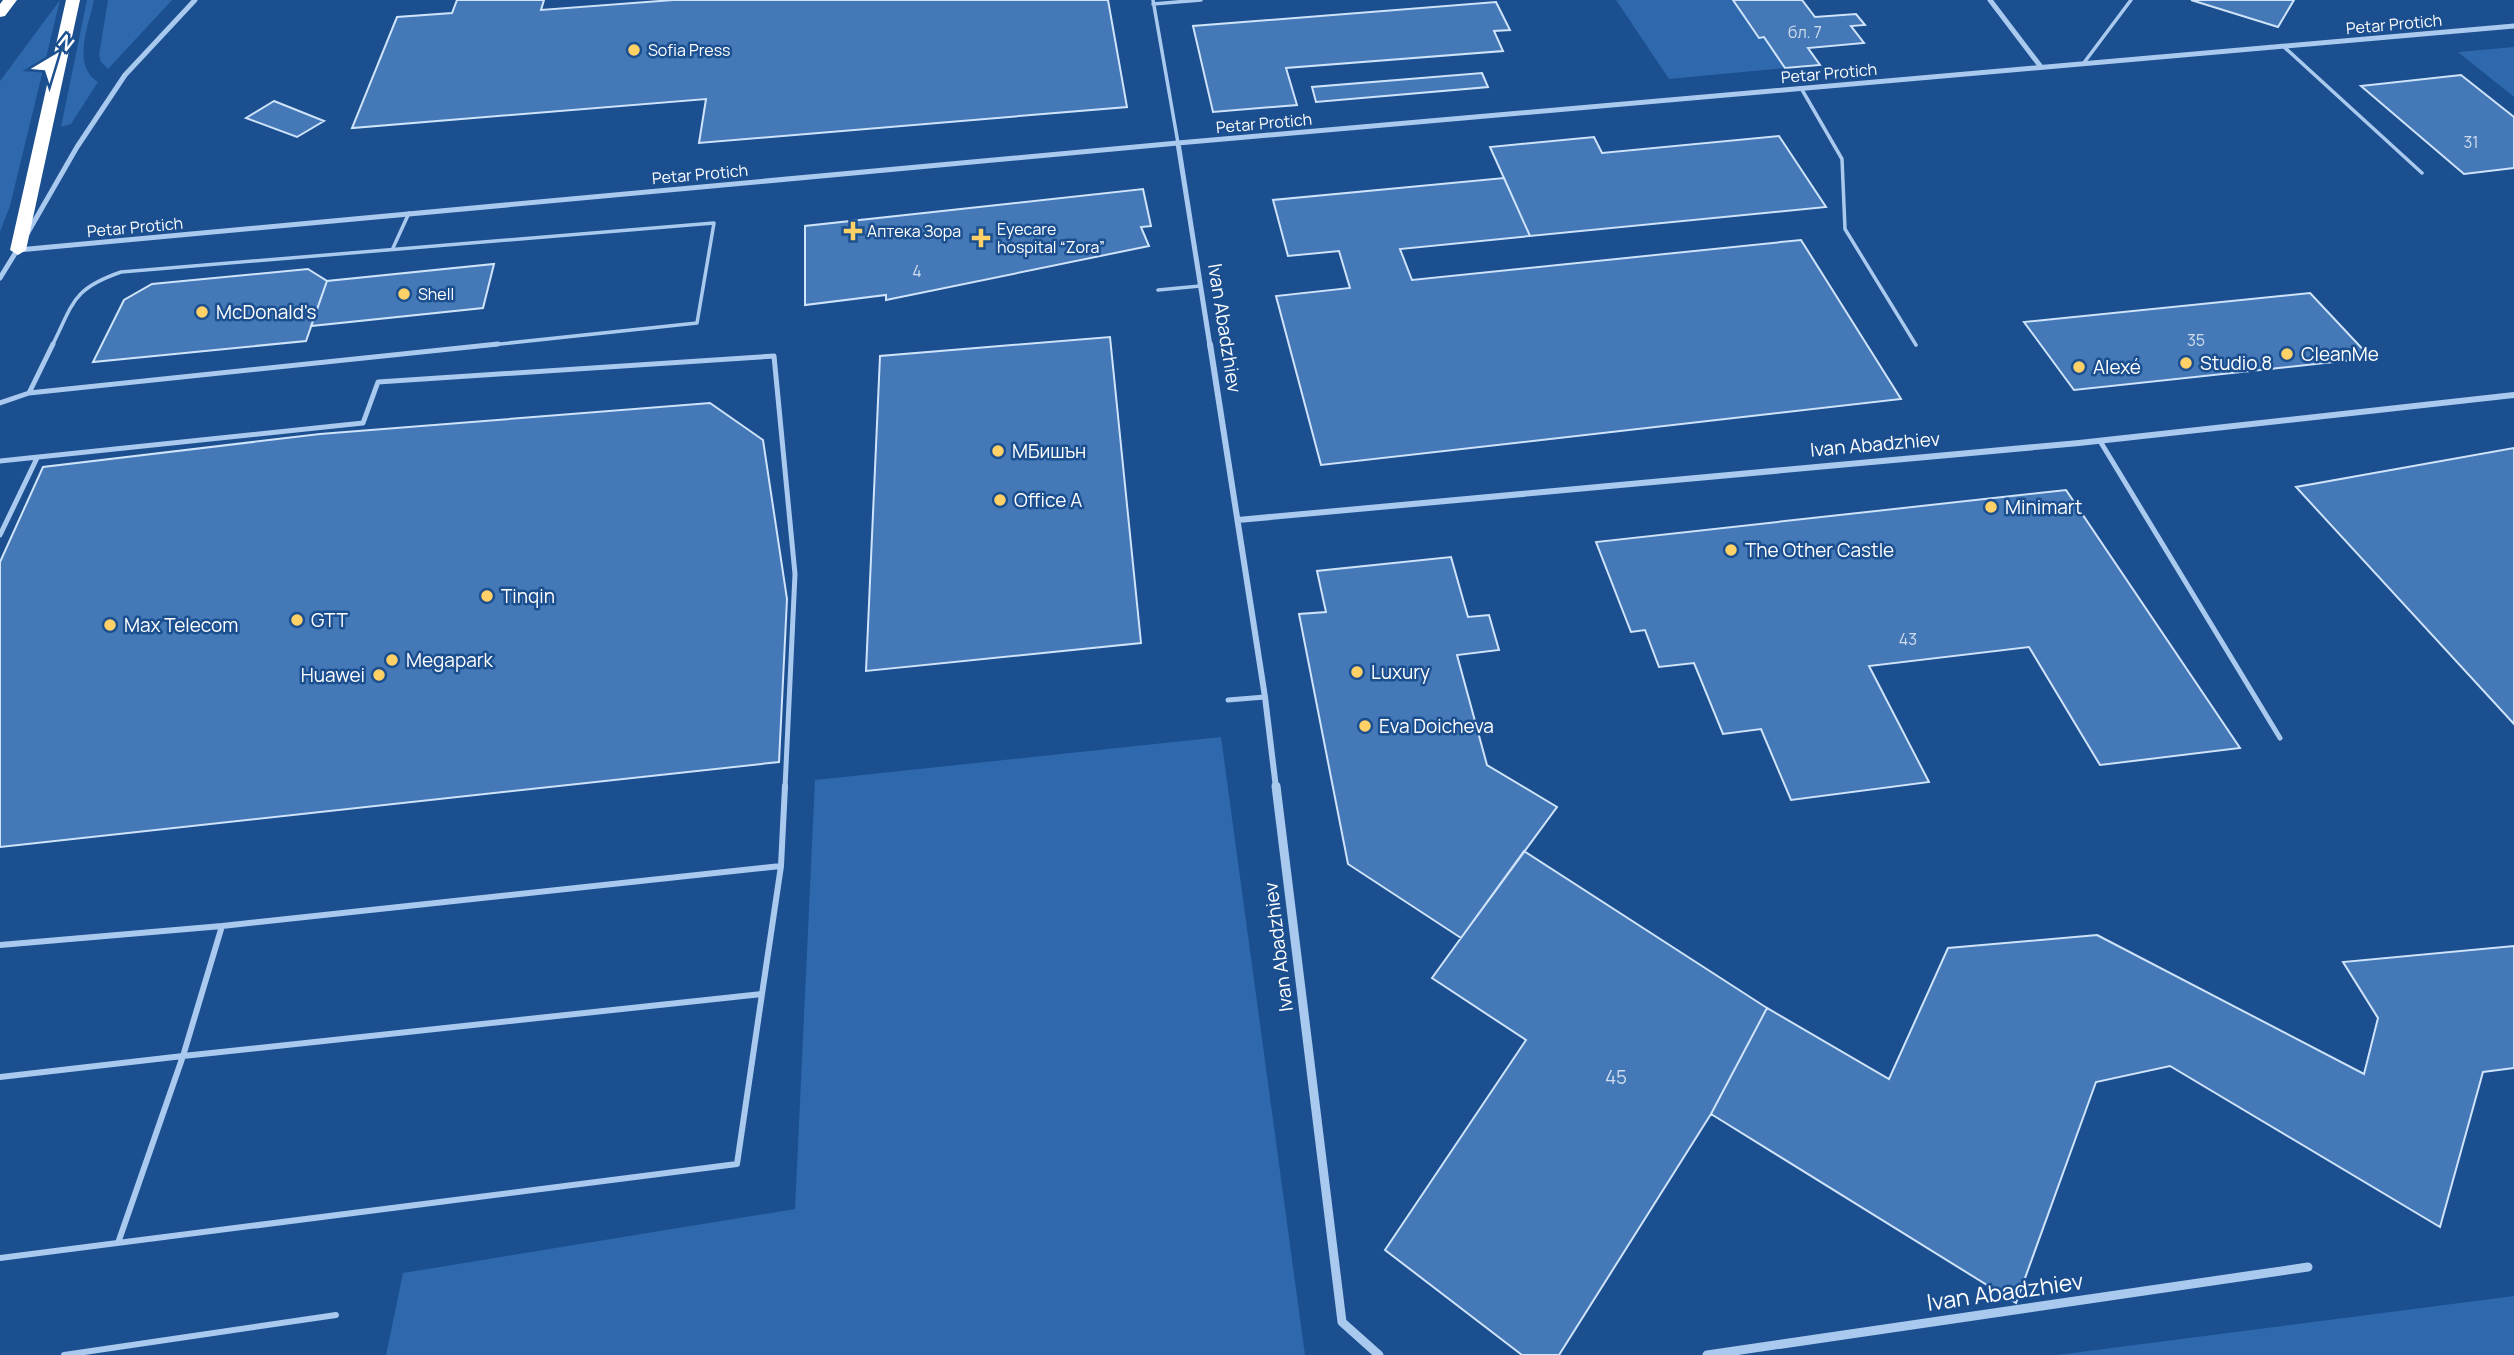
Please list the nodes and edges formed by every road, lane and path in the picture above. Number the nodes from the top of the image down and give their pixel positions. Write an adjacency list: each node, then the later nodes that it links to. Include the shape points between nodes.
1 (10, 0): 8 (highway)
2 (73, 0): 18 (highway)
3 (195, 0): 18 (street, via 125,75)
4 (1201, 0): 7 (lane)
5 (1990, 0): 12 (street)
6 (2131, 0): 11 (lane)
7 (1153, 2): 14 (lane)
8 (0, 13)
9 (2514, 26): 10 (street, Petar Protich)
10 (2283, 46): 11 (street, Petar Protich); 15 (lane)
11 (2082, 64): 12 (street, Petar Protich)
12 (2041, 67): 13 (street, Petar Protich)
13 (1801, 88): 14 (street, Petar Protich); 22 (lane, via 1842,159 1845,229)
14 (1178, 143): 16 (street, Petar Protich); 20 (street, Ivan Abadzhiev)
15 (2422, 173)
16 (410, 214): 17 (lane); 18 (street, Petar Protich)
17 (393, 248): 23 (lane, via 121,272 92,282 77,296); 23 (lane, via 714,223 697,323)
18 (18, 250): 19 (street)
19 (0, 278)
20 (1200, 286): 21 (lane); 29 (street, Ivan Abadzhiev)
21 (1158, 290)
22 (1916, 345)
23 (29, 393): 25 (lane)
24 (2514, 395): 26 (street, Ivan Abadzhiev)
25 (0, 403)
26 (2100, 441): 29 (street, Ivan Abadzhiev); 33 (lane)
27 (37, 458): 28 (lane); 30 (lane); 34 (lane, via 363,423 378,382 774,356 795,574)
28 (0, 461)
29 (1238, 520): 31 (street, Ivan Abadzhiev)
30 (0, 536)
31 (1265, 697): 32 (lane); 46 (street, Ivan Abadzhiev, via 1342,1322)
32 (1228, 700)
33 (2280, 738)
34 (781, 866): 35 (lane); 37 (lane)
35 (222, 926): 36 (lane); 38 (lane)
36 (0, 945)
37 (762, 995): 38 (lane); 40 (lane, via 737,1164)
38 (183, 1056): 39 (lane); 40 (lane)
39 (0, 1077)
40 (118, 1243): 41 (lane)
41 (0, 1258)
42 (2308, 1267): 47 (street, Ivan Abadzhiev)
43 (336, 1315): 44 (lane)
44 (83, 1353): 45 (lane)
45 (64, 1355)
46 (1379, 1355)
47 (1707, 1355)

